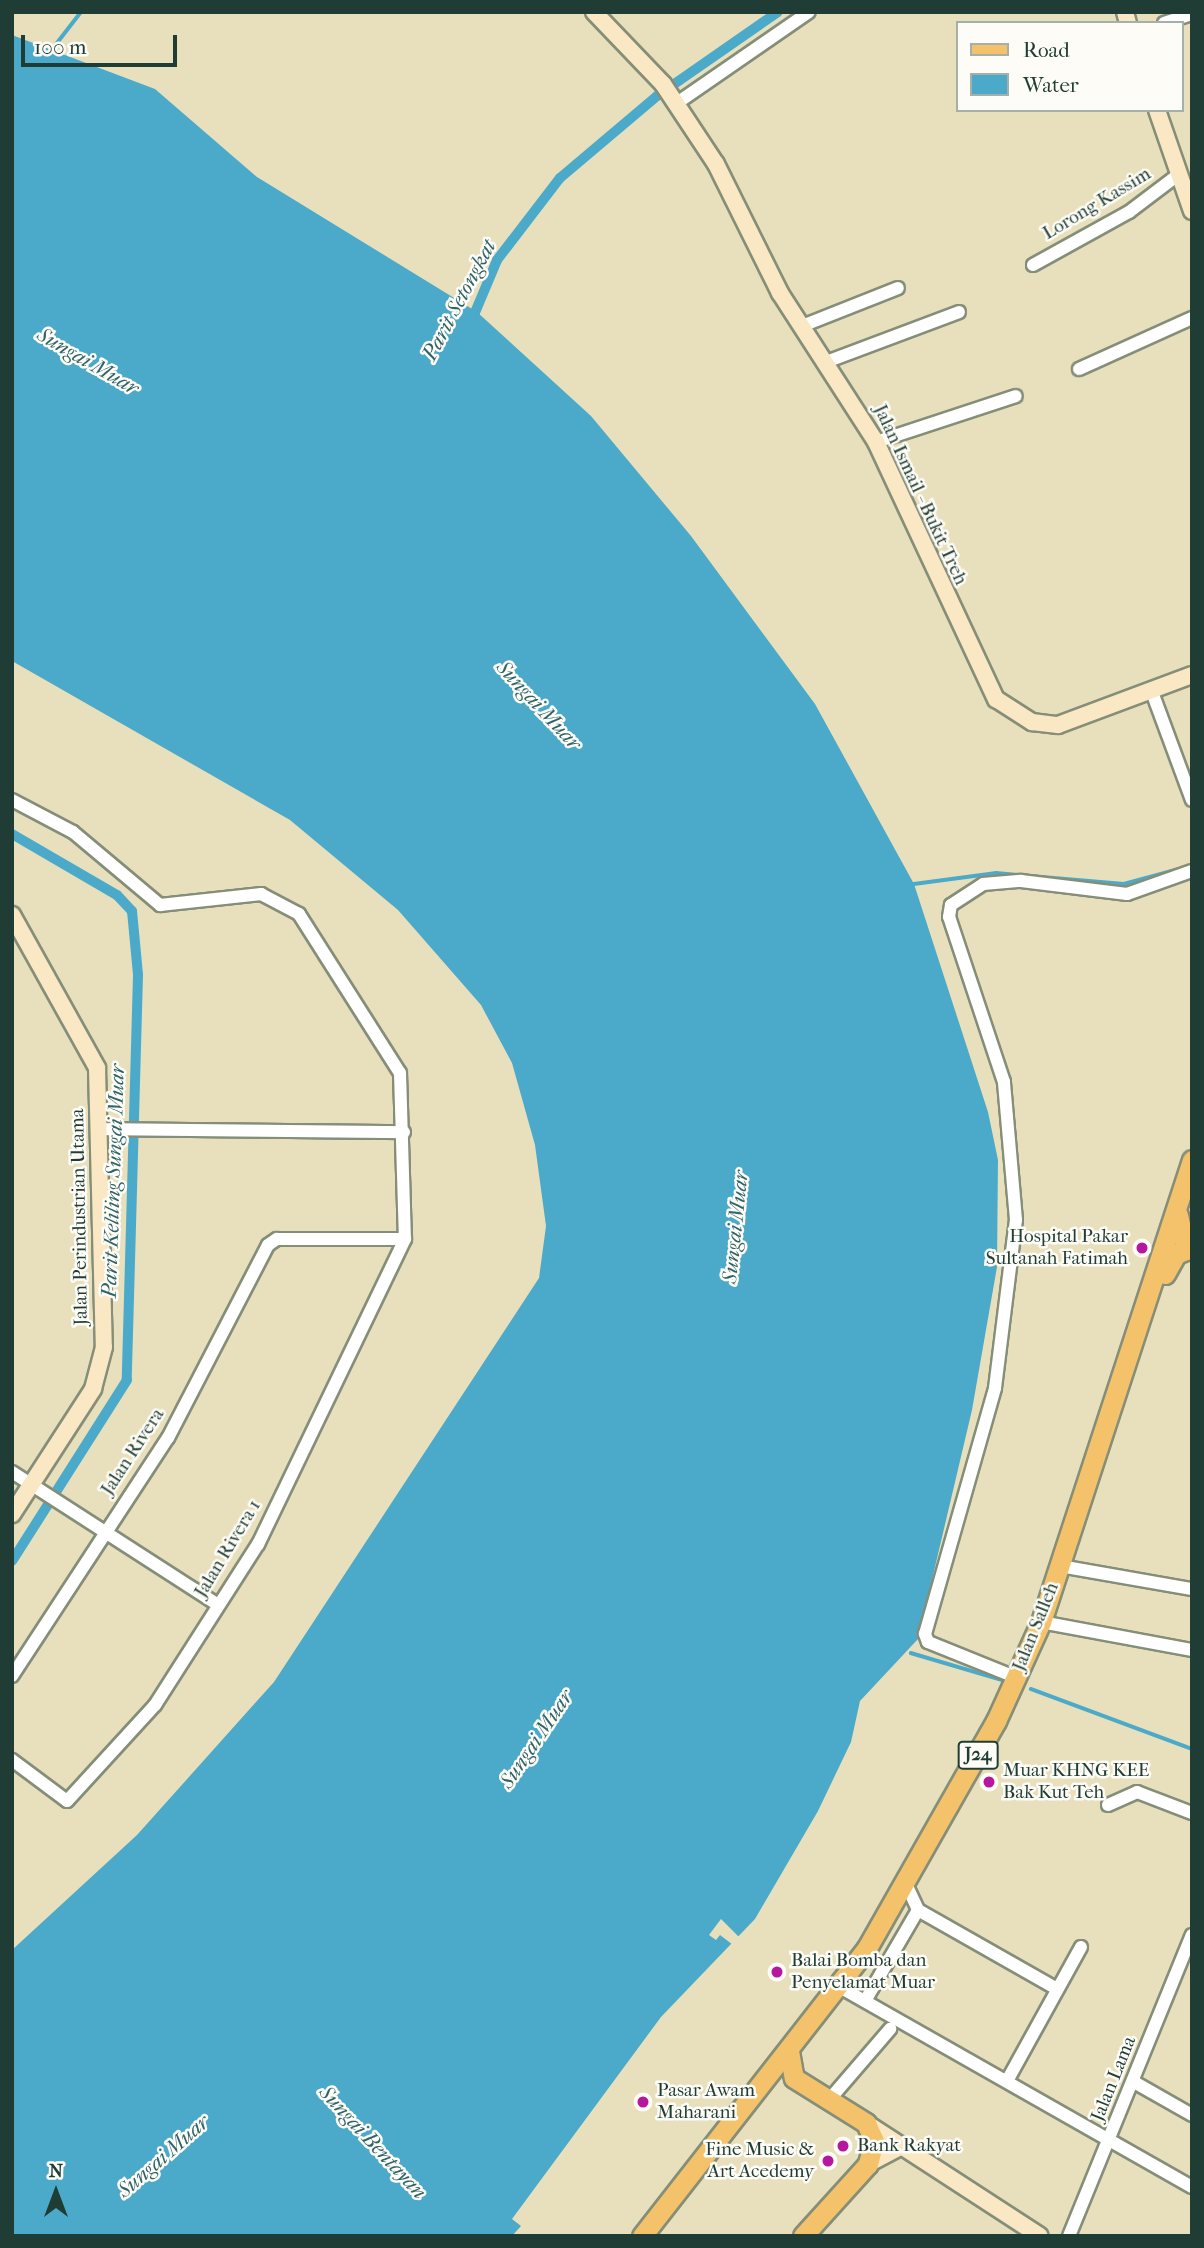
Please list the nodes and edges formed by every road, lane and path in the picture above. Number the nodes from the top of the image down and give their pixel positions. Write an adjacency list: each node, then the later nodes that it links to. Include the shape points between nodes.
1 (594, 12): 5 (street, Jalan Ismail - Bukit Treh)
2 (809, 12): 5 (street)
3 (1192, 14): 4 (street)
4 (1170, 21)
5 (670, 94): 13 (street, Jalan Ismail - Bukit Treh)
6 (1158, 112): 7 (street)
7 (1179, 174): 8 (street); 9 (street, Lorong Kassim, via 1129,212)
8 (1192, 211)
9 (1034, 265)
10 (898, 288): 13 (street)
11 (958, 312): 14 (street)
12 (1192, 318): 15 (street)
13 (802, 326): 14 (street, Jalan Ismail - Bukit Treh)
14 (826, 362): 17 (street, Jalan Ismail - Bukit Treh)
15 (1079, 369)
16 (1016, 396): 17 (street)
17 (876, 442): 19 (street, Jalan Ismail - Bukit Treh, via 985,682 1007,710 1059,725)
18 (1192, 676): 19 (street, Jalan Ismail - Bukit Treh)
19 (1152, 692): 21 (street)
20 (12, 800): 25 (street, via 73,832 160,905 261,894 287,902 393,1055)
21 (1192, 800)
22 (1192, 871): 41 (street, via 1127,894 1021,881 983,884 951,905 949,917 1004,1082 1016,1220 995,1388 925,1634 936,1646)
23 (12, 915): 24 (street, Jalan Perindustrian Utama, via 97,1068)
24 (99, 1129): 25 (street); 32 (street, Jalan Perindustrian Utama, via 104,1347 93,1389)
25 (404, 1132): 28 (street)
26 (1192, 1160): 27 (main road, Jalan Salleh / J24)
27 (1177, 1207): 29 (main road); 30 (main road, Jalan Salleh / J24)
28 (405, 1239): 34 (street, Jalan Rivera, via 273,1241 168,1438); 37 (street, Jalan Rivera 1, via 258,1544)
29 (1189, 1251): 30 (main road, via 1176,1254)
30 (1150, 1298): 35 (main road, Jalan Salleh / J24)
31 (12, 1472): 32 (street)
32 (36, 1491): 33 (street, Jalan Perindustrian Utama); 34 (street)
33 (12, 1514)
34 (102, 1535): 37 (street); 40 (street, Jalan Rivera)
35 (1060, 1566): 36 (street); 38 (main road, Jalan Salleh / J24)
36 (1192, 1589)
37 (218, 1605): 42 (street, Jalan Rivera 1, via 155,1705 67,1801)
38 (1041, 1622): 39 (street); 41 (main road, Jalan Salleh / J24)
39 (1192, 1650)
40 (12, 1676)
41 (1016, 1677): 45 (main road, Jalan Salleh / J24)
42 (17, 1763)
43 (1108, 1805): 44 (street, via 1137,1792)
44 (1192, 1813)
45 (906, 1884): 46 (street); 50 (main road, Jalan Salleh / J24)
46 (918, 1910): 51 (street); 52 (street)
47 (1192, 1935): 49 (street, Jalan Lama)
48 (1081, 1947): 51 (street)
49 (1187, 1961): 56 (street, Jalan Lama)
50 (838, 1986): 52 (street); 54 (main road, Jalan Salleh / J24)
51 (1057, 1989): 55 (street)
52 (865, 2001): 55 (street)
53 (890, 2029): 59 (street)
54 (789, 2051): 57 (main road, via 791,2073); 58 (main road, Jalan Salleh)
55 (1007, 2081): 62 (street)
56 (1134, 2082): 60 (street); 62 (street, Jalan Lama)
57 (802, 2086): 58 (main road, via 778,2084); 59 (main road)
58 (753, 2094): 66 (main road, Jalan Salleh)
59 (829, 2100): 61 (main road)
60 (1192, 2115)
61 (866, 2123): 63 (street); 64 (main road, via 874,2141)
62 (1110, 2142): 65 (street); 69 (street, Jalan Lama)
63 (902, 2146): 64 (street); 68 (street)
64 (868, 2164): 67 (main road)
65 (1192, 2187)
66 (642, 2236)
67 (803, 2236)
68 (1040, 2236)
69 (1069, 2236)

